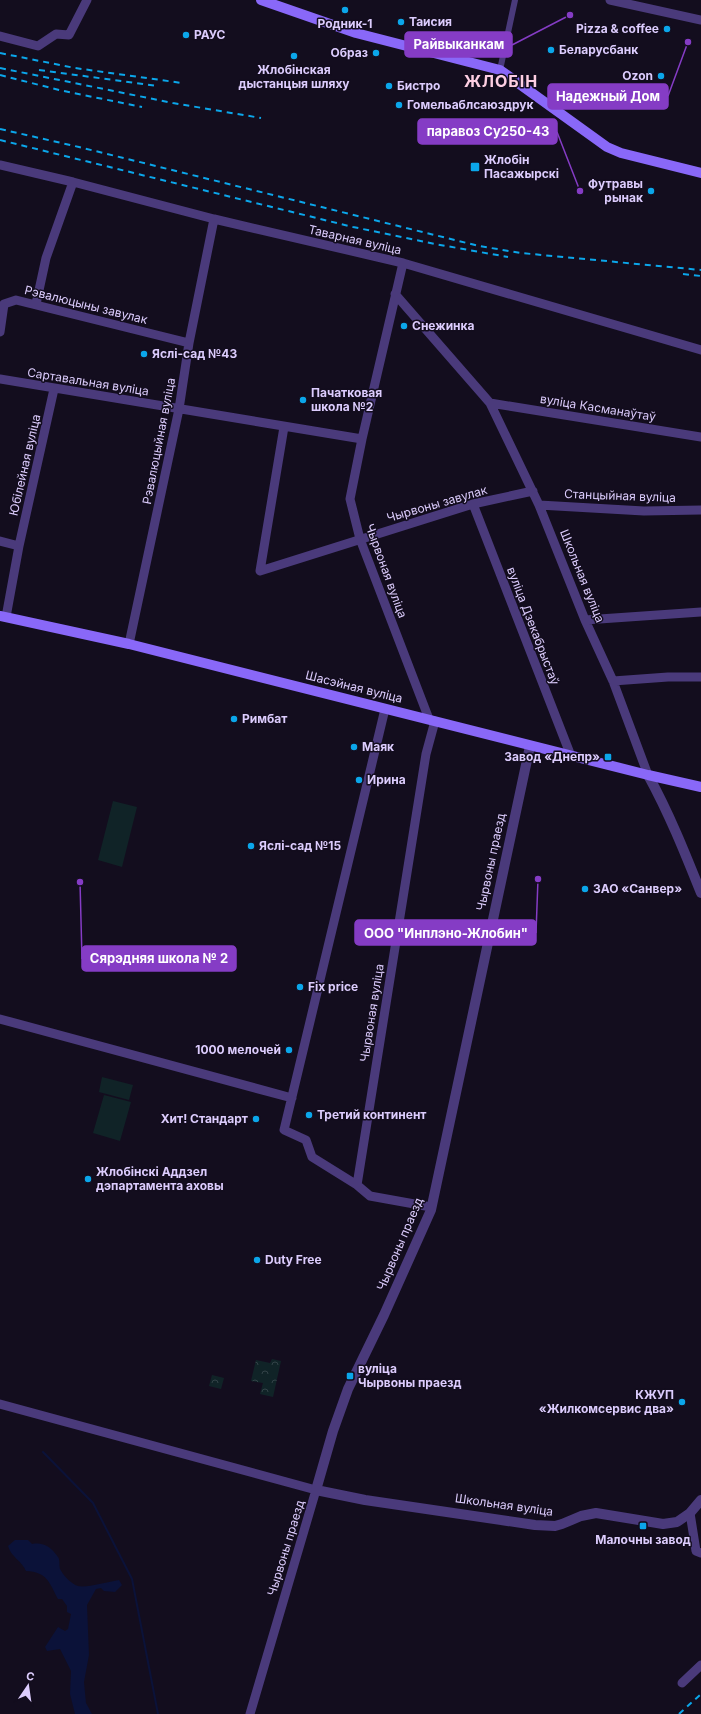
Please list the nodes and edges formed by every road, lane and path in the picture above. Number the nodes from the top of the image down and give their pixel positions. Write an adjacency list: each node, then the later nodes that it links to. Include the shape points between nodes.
1 (87, 0): 6 (street, via 69,34 56,34 38,46)
2 (261, 0): 7 (main road, via 356,34)
3 (515, 0): 7 (street)
4 (610, 0): 5 (street)
5 (701, 20)
6 (0, 36)
7 (500, 70): 9 (main road, via 607,147 621,154)
8 (0, 165): 10 (street, Таварная вуліца)
9 (701, 173)
10 (73, 182): 11 (street, Таварная вуліца); 14 (street, via 46,258)
11 (214, 219): 12 (street, Таварная вуліца); 16 (street, Рэвалюцыйная вуліца)
12 (403, 263): 13 (street, Чырвоная вуліца); 17 (street, Таварная вуліца)
13 (395, 294): 20 (street, Школьная вуліца); 24 (street, Чырвоная вуліца)
14 (36, 304): 15 (street, Рэвалюцыны завулак, via 16,300 4,304); 16 (street, Рэвалюцыны завулак)
15 (0, 332)
16 (189, 343): 21 (street, Рэвалюцыйная вуліца)
17 (701, 350)
18 (0, 379): 19 (street, Сартавальная вуліца)
19 (54, 389): 21 (street, Сартавальная вуліца); 31 (street, Юбілейная вуліца)
20 (490, 403): 23 (street, вуліца Касманаўтаў); 25 (street, Школьная вуліца)
21 (179, 409): 22 (street, Сартавальная вуліца); 35 (street, Рэвалюцыйная вуліца)
22 (284, 427): 24 (street, Сартавальная вуліца); 29 (street, Чырвоны завулак, via 260,571)
23 (701, 437)
24 (362, 439): 29 (street, Чырвоная вуліца, via 350,499)
25 (533, 491): 26 (street, Чырвоны завулак); 27 (street, Школьная вуліца)
26 (473, 504): 29 (street, Чырвоны завулак); 41 (street, вуліца Дзекабрыстаў)
27 (539, 505): 28 (street, Станцыйная вуліца, via 644,511); 34 (street, Школьная вуліца)
28 (701, 510)
29 (360, 539): 39 (street, Чырвоная вуліца)
30 (0, 541): 31 (street)
31 (19, 546): 33 (street, Юбілейная вуліца)
32 (701, 612): 34 (street)
33 (3, 616): 35 (main road, Шасэйная вуліца)
34 (585, 620): 37 (street, Школьная вуліца)
35 (129, 644): 38 (main road, Шасэйная вуліца)
36 (701, 677): 37 (street)
37 (613, 681): 42 (street, Школьная вуліца)
38 (386, 709): 39 (main road, Шасэйная вуліца); 46 (street)
39 (432, 720): 40 (main road, Шасэйная вуліца); 47 (street, Чырвоная вуліца)
40 (530, 746): 41 (main road, Шасэйная вуліца); 48 (street, Чырвоны праезд)
41 (571, 756): 42 (main road, Шасэйная вуліца)
42 (648, 776): 43 (main road, Шасэйная вуліца); 44 (street, Школьная вуліца, via 679,838)
43 (701, 787)
44 (701, 893)
45 (0, 1019): 46 (street)
46 (292, 1098): 47 (street, via 284,1130 306,1140 312,1157)
47 (357, 1185): 48 (street, via 370,1196)
48 (431, 1207): 50 (street, Чырвоны праезд, via 384,1315 348,1389)
49 (0, 1404): 50 (street)
50 (316, 1490): 52 (street, Школьная вуліца, via 365,1500 535,1525 555,1526 596,1513 663,1524 677,1522); 56 (street, Чырвоны праезд)
51 (701, 1500): 52 (street, Школьная вуліца)
52 (690, 1513): 53 (street, via 696,1551)
53 (701, 1553)
54 (701, 1665): 55 (street)
55 (682, 1683)
56 (250, 1714)

